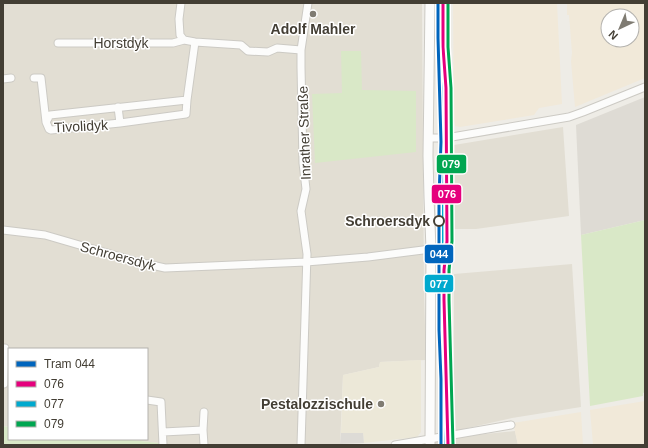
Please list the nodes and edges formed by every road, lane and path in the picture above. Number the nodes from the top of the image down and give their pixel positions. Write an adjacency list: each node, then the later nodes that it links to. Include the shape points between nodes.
1 (181, 3): 5 (street, via 180,35)
2 (308, 3): 8 (street, Inrather Straße)
3 (430, 3): 17 (street)
4 (443, 3): 18 (street)
5 (184, 40): 6 (street, Horstdyk); 7 (street, Horstdyk, via 173,43)
6 (194, 42): 8 (street, Horstdyk, via 241,45 254,52 268,52 277,48); 13 (street, Tivolidyk)
7 (58, 43)
8 (301, 50): 21 (street, Inrather Straße, via 303,163 306,189 301,211)
9 (11, 78): 11 (street)
10 (34, 78): 15 (street, Tivolidyk, via 41,78)
11 (3, 79)
12 (645, 87): 18 (street, via 569,117)
13 (187, 100): 14 (street, Tivolidyk); 16 (street, Tivolidyk, via 186,114)
14 (118, 107): 15 (street, Tivolidyk, via 50,115); 16 (street, Tivolidyk)
15 (46, 122): 16 (street, Tivolidyk, via 51,130)
16 (120, 123)
17 (428, 138): 18 (street); 20 (street)
18 (446, 138): 29 (street, via 447,241 444,300)
19 (3, 230): 21 (street, Schroersdyk, via 45,235 165,268)
20 (431, 249): 21 (street); 30 (street)
21 (306, 262): 33 (street, Inrather Straße)
22 (3, 348): 23 (street)
23 (5, 384)
24 (148, 400): 28 (street, via 161,402)
25 (204, 412): 27 (street)
26 (511, 425): 29 (street)
27 (203, 430): 28 (street); 32 (street)
28 (163, 432): 31 (street)
29 (448, 440): 30 (street)
30 (430, 442): 34 (street)
31 (163, 445)
32 (204, 445)
33 (301, 445)
34 (395, 445)

